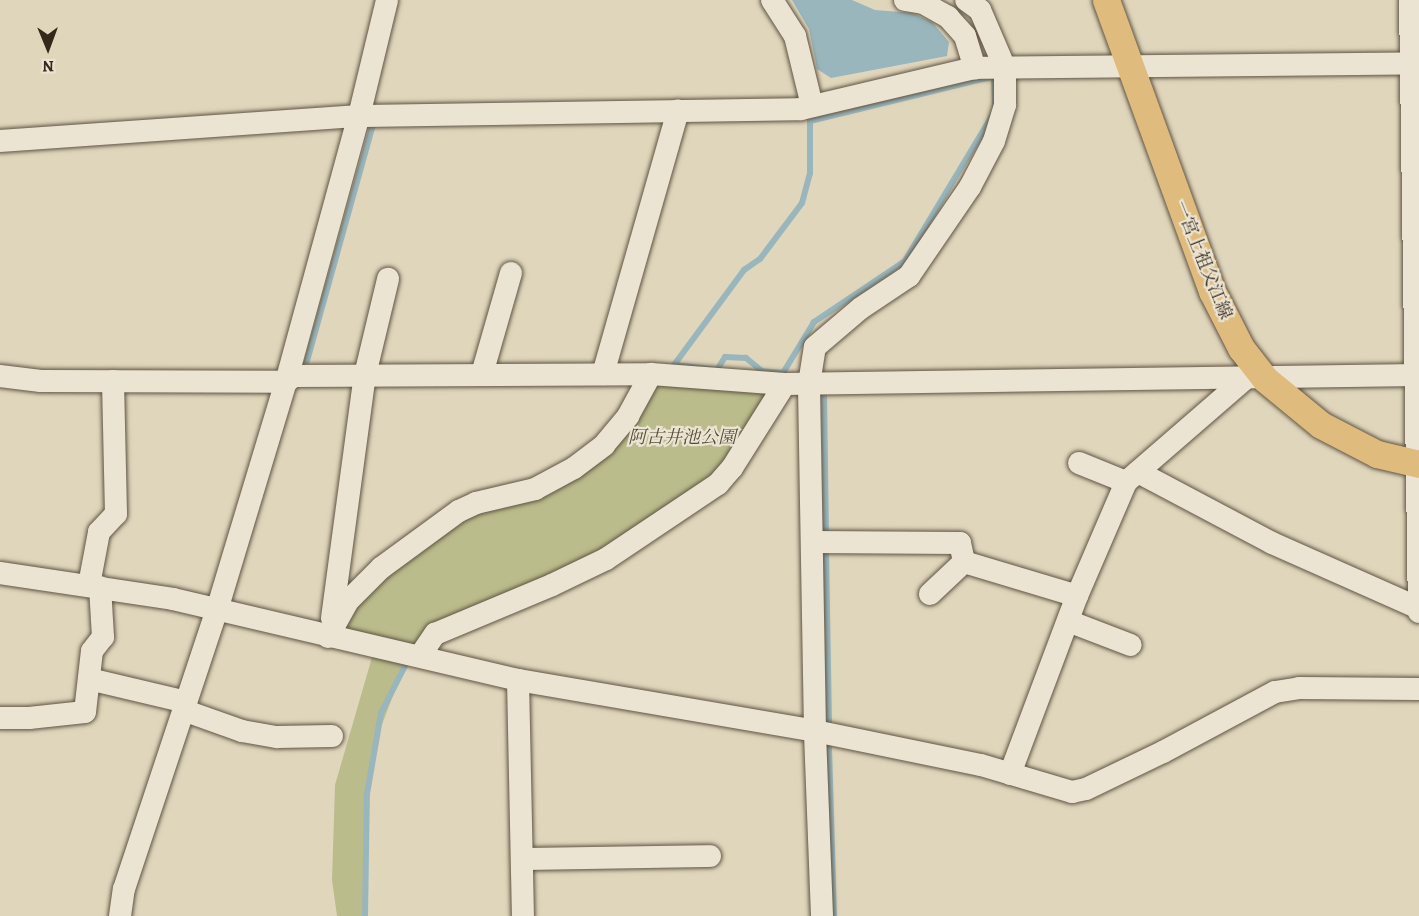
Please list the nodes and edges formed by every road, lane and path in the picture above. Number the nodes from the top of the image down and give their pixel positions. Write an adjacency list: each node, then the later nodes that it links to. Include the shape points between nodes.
1 (387, 0): 13 (street)
2 (772, 0): 11 (street, via 795,36)
3 (905, 0): 9 (street, via 923,3 948,17 965,36)
4 (966, 0): 10 (street, via 980,9)
5 (1106, 0): 8 (main road, 一宮上祖父江線)
6 (1410, 0): 7 (street)
7 (1415, 63): 8 (street); 22 (street)
8 (1131, 65): 10 (street); 23 (main road, 一宮上祖父江線, via 1212,291)
9 (975, 68): 10 (street); 11 (street)
10 (1005, 68): 27 (street, via 1005,105 994,141 970,188 909,276 861,308 815,347)
11 (812, 106): 12 (street)
12 (678, 110): 13 (street); 18 (street)
13 (359, 116): 14 (street); 25 (street)
14 (0, 141)
15 (511, 273): 17 (street)
16 (388, 279): 20 (street)
17 (482, 374): 18 (street); 20 (street)
18 (603, 374): 19 (street)
19 (651, 374): 26 (street); 40 (street, via 628,416 604,445 574,468 535,489 476,503 440,525 381,568 356,592)
20 (365, 375): 25 (street, via 294,376); 40 (street, via 337,598)
21 (0, 376): 24 (street, via 41,381)
22 (1417, 376): 23 (street); 29 (street)
23 (1255, 379): 27 (street); 29 (main road, 一宮上祖父江線, via 1321,425 1377,454); 30 (street)
24 (113, 381): 25 (street); 34 (street, via 116,514 99,532)
25 (286, 382): 37 (street)
26 (785, 384): 27 (street); 42 (street, via 718,484 606,559 435,634)
27 (809, 384): 31 (street)
28 (1079, 463): 30 (street)
29 (1417, 464): 38 (street)
30 (1132, 477): 36 (street); 38 (street)
31 (813, 542): 32 (street, via 960,543); 48 (street)
32 (964, 562): 35 (street); 36 (street)
33 (0, 573): 34 (street)
34 (95, 586): 37 (street); 43 (street, via 103,637 92,651)
35 (930, 594)
36 (1077, 596): 39 (street)
37 (217, 610): 40 (street); 46 (street)
38 (1419, 610)
39 (1068, 621): 41 (street); 50 (street)
40 (328, 637): 42 (street)
41 (1131, 645)
42 (420, 656): 44 (street)
43 (89, 679): 46 (street); 47 (street, via 85,712)
44 (518, 680): 48 (street); 52 (street)
45 (1419, 689): 50 (street, via 1299,688 1275,692 1163,752 1072,792)
46 (185, 706): 49 (street, via 242,731 278,737); 53 (street, via 124,889)
47 (0, 718)
48 (815, 731): 50 (street); 55 (street)
49 (332, 736)
50 (1010, 774)
51 (710, 856): 52 (street)
52 (522, 860): 54 (street)
53 (120, 916)
54 (523, 916)
55 (822, 916)

